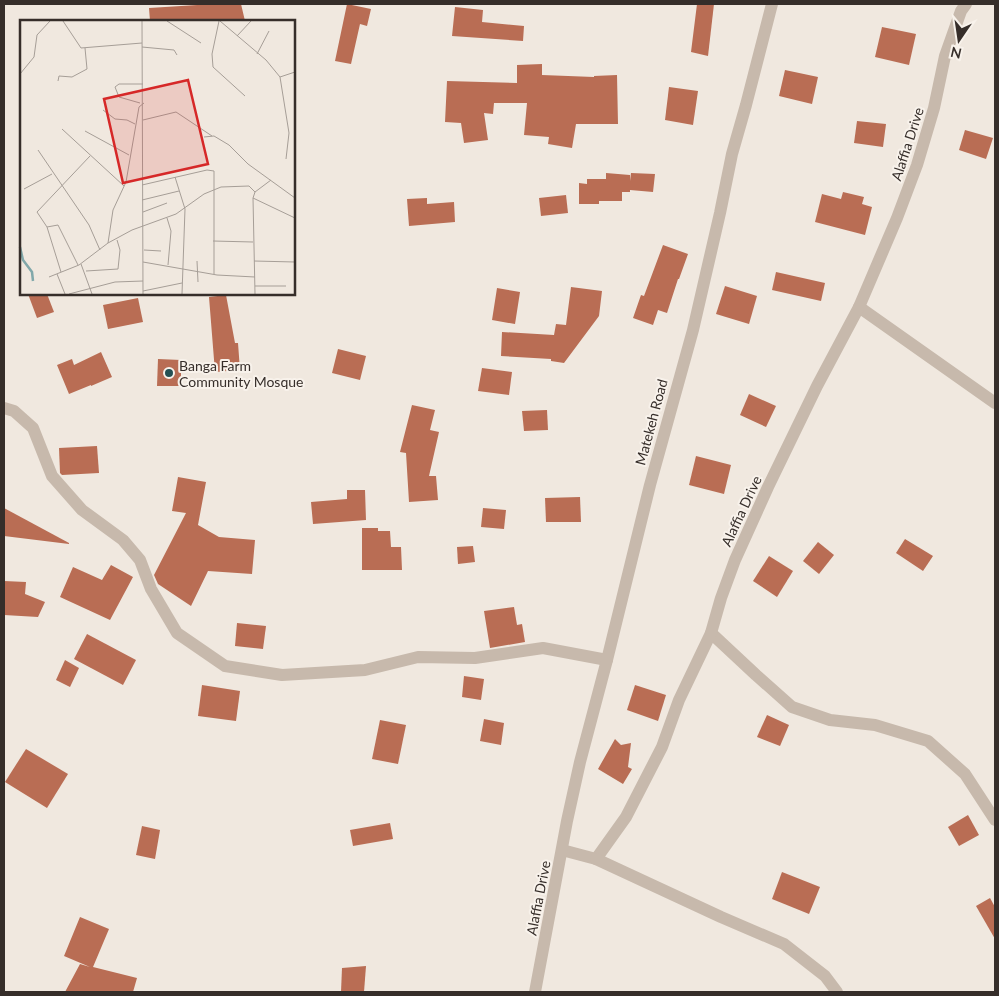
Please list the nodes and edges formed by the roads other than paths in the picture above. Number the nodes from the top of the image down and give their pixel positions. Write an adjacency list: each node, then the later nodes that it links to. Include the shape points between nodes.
1 (772, 4): 7 (street, Matekeh Road, via 732,154 693,330 650,485)
2 (966, 4): 3 (street, Alaffia Drive, via 945,56 917,165)
3 (859, 307): 4 (street); 6 (street, Alaffia Drive, via 817,386 735,560)
4 (995, 403)
5 (4, 408): 7 (street, via 14,411 33,428 52,476 82,510 123,540 140,560 150,589 177,633 224,666 282,675 300,674 365,670 418,657 475,658 543,648)
6 (711, 633): 8 (street, via 792,706 830,720 875,725 928,742 965,774); 10 (street, Alaffia Drive, via 679,700 662,747 626,817)
7 (607, 660): 9 (street, Matekeh Road, via 580,762)
8 (995, 820)
9 (562, 850): 10 (street, Alaffia Drive); 11 (street, Alaffia Drive)
10 (596, 859): 12 (street, via 784,944 825,976)
11 (535, 992)
12 (837, 992)

